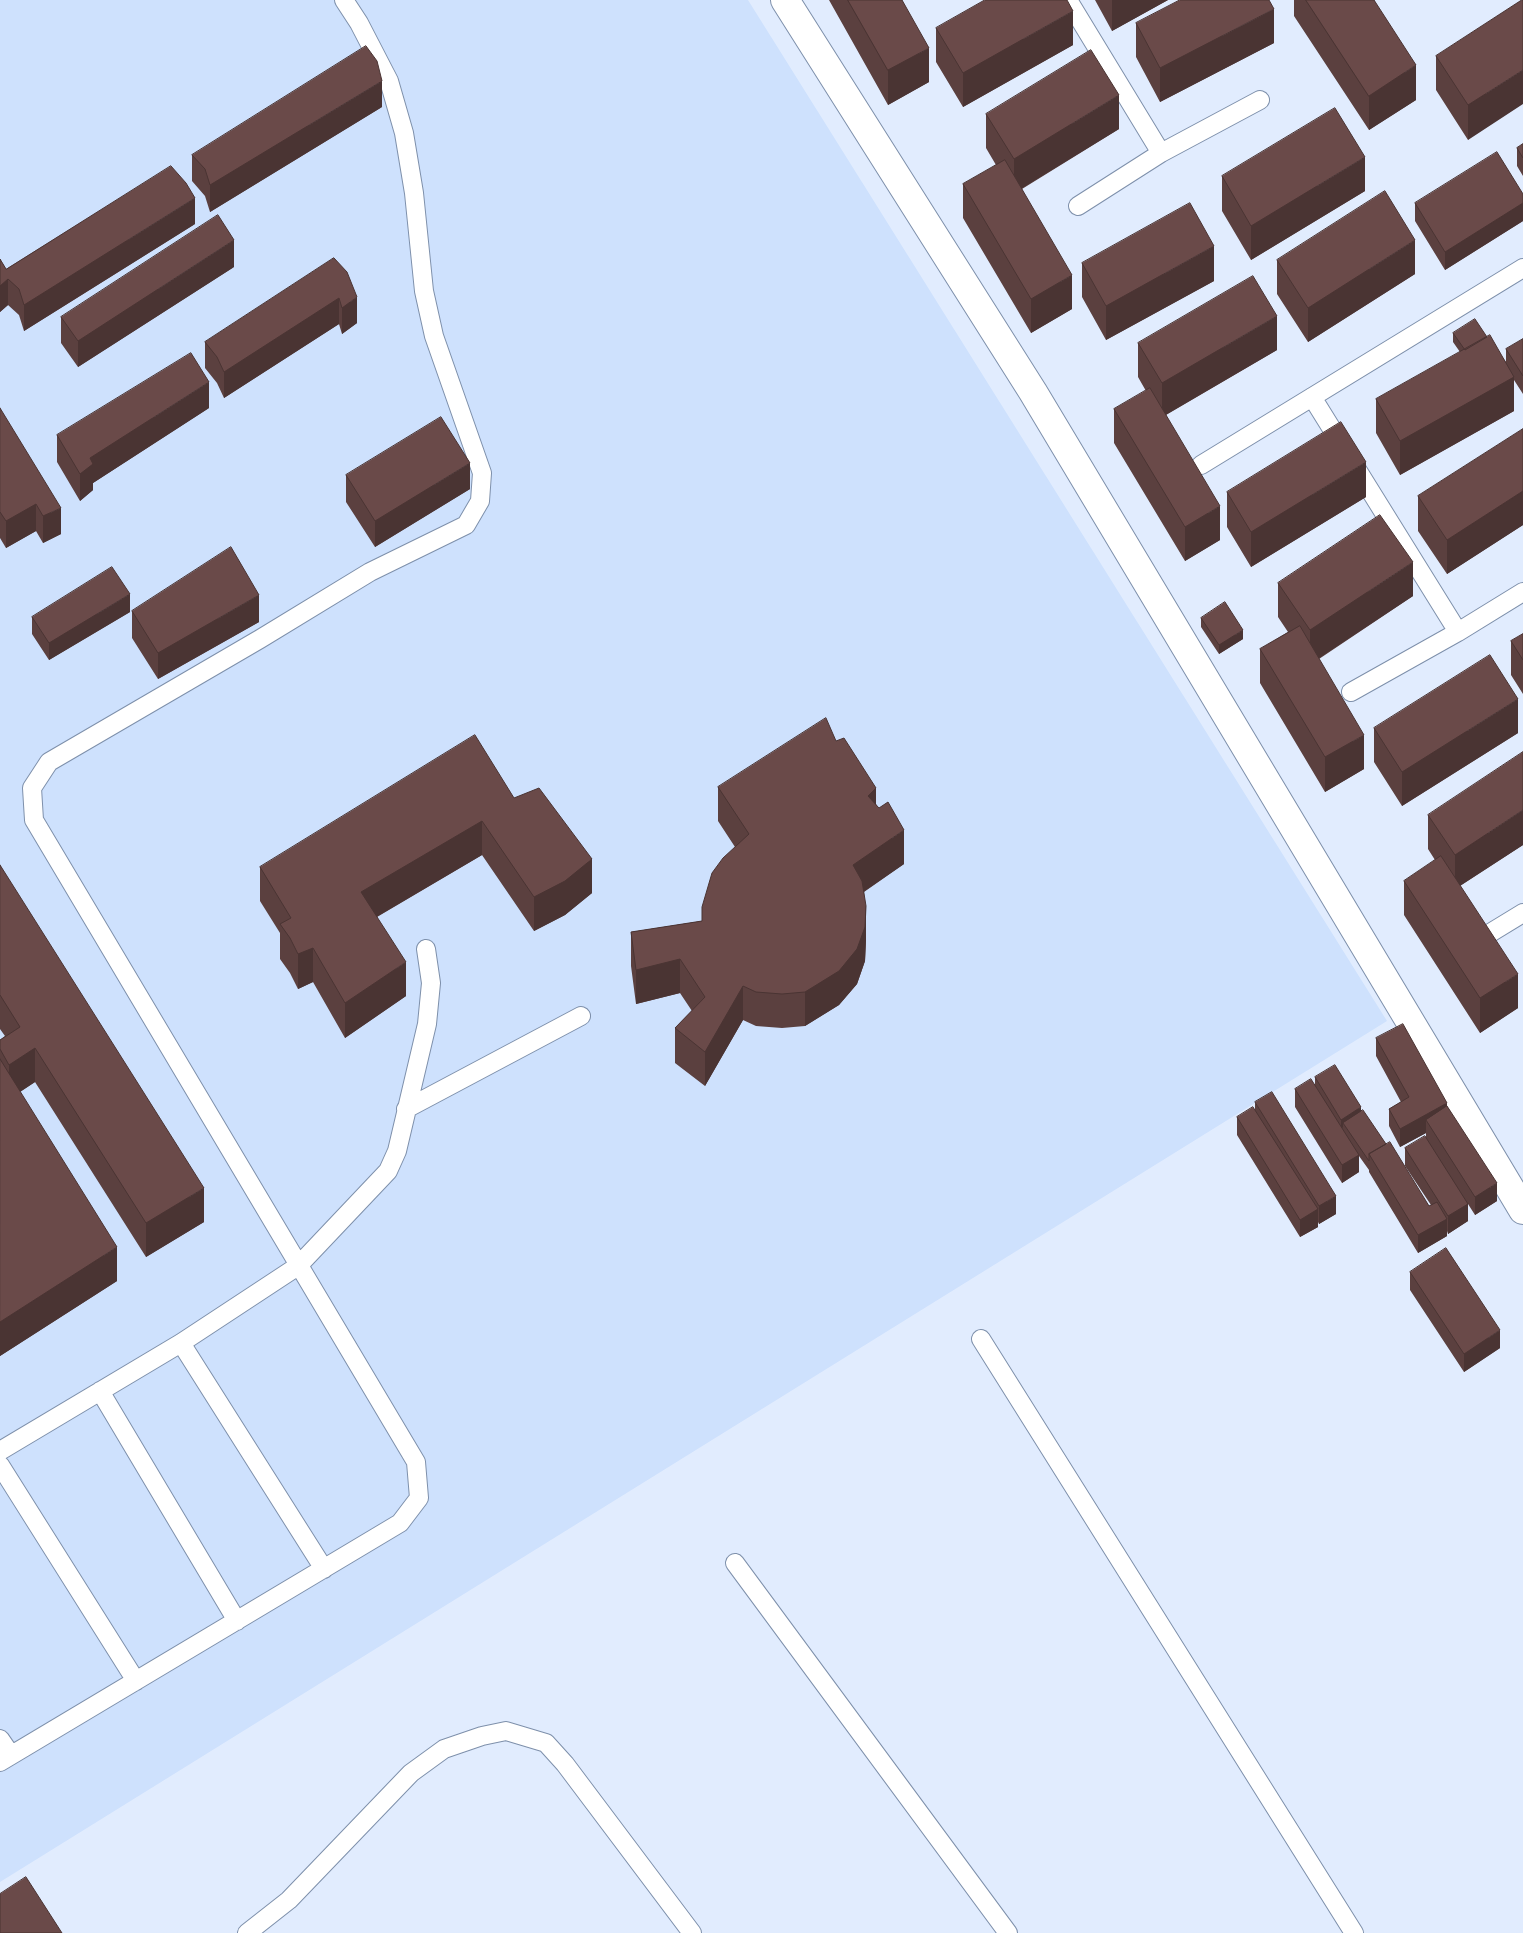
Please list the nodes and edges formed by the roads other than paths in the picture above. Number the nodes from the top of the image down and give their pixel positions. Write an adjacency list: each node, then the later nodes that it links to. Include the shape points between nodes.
1 (344, 0): 19 (lane, via 389,81 404,133 424,291 434,336 482,473 480,501 466,525 370,572 50,762 32,788 34,820)
2 (785, 0): 18 (street, via 1033,392)
3 (1068, 0): 5 (lane)
4 (1260, 100): 5 (lane)
5 (1161, 153): 6 (lane)
6 (1078, 206)
7 (1523, 268): 8 (lane)
8 (1312, 397): 9 (lane); 11 (lane)
9 (1201, 465)
10 (1523, 592): 11 (lane)
11 (1458, 632): 12 (lane)
12 (1351, 692)
13 (1523, 913): 14 (lane)
14 (1482, 938)
15 (426, 949): 17 (lane, via 431,983 427,1024)
16 (581, 1016): 17 (lane)
17 (406, 1109): 19 (lane, via 388,1171)
18 (1523, 1210)
19 (298, 1266): 21 (lane); 26 (lane, via 416,1462 419,1498 400,1523)
20 (981, 1339): 34 (lane)
21 (181, 1343): 22 (lane); 26 (lane)
22 (100, 1391): 23 (lane); 27 (lane)
23 (0, 1451)
24 (0, 1465): 28 (lane)
25 (735, 1563): 33 (lane)
26 (324, 1569): 27 (lane)
27 (237, 1621): 28 (lane)
28 (136, 1681): 30 (lane)
29 (0, 1739): 30 (lane)
30 (5, 1758)
31 (247, 1933): 32 (lane, via 289,1900 411,1773 444,1749 506,1731 546,1743)
32 (692, 1933)
33 (1008, 1933)
34 (1354, 1933)

